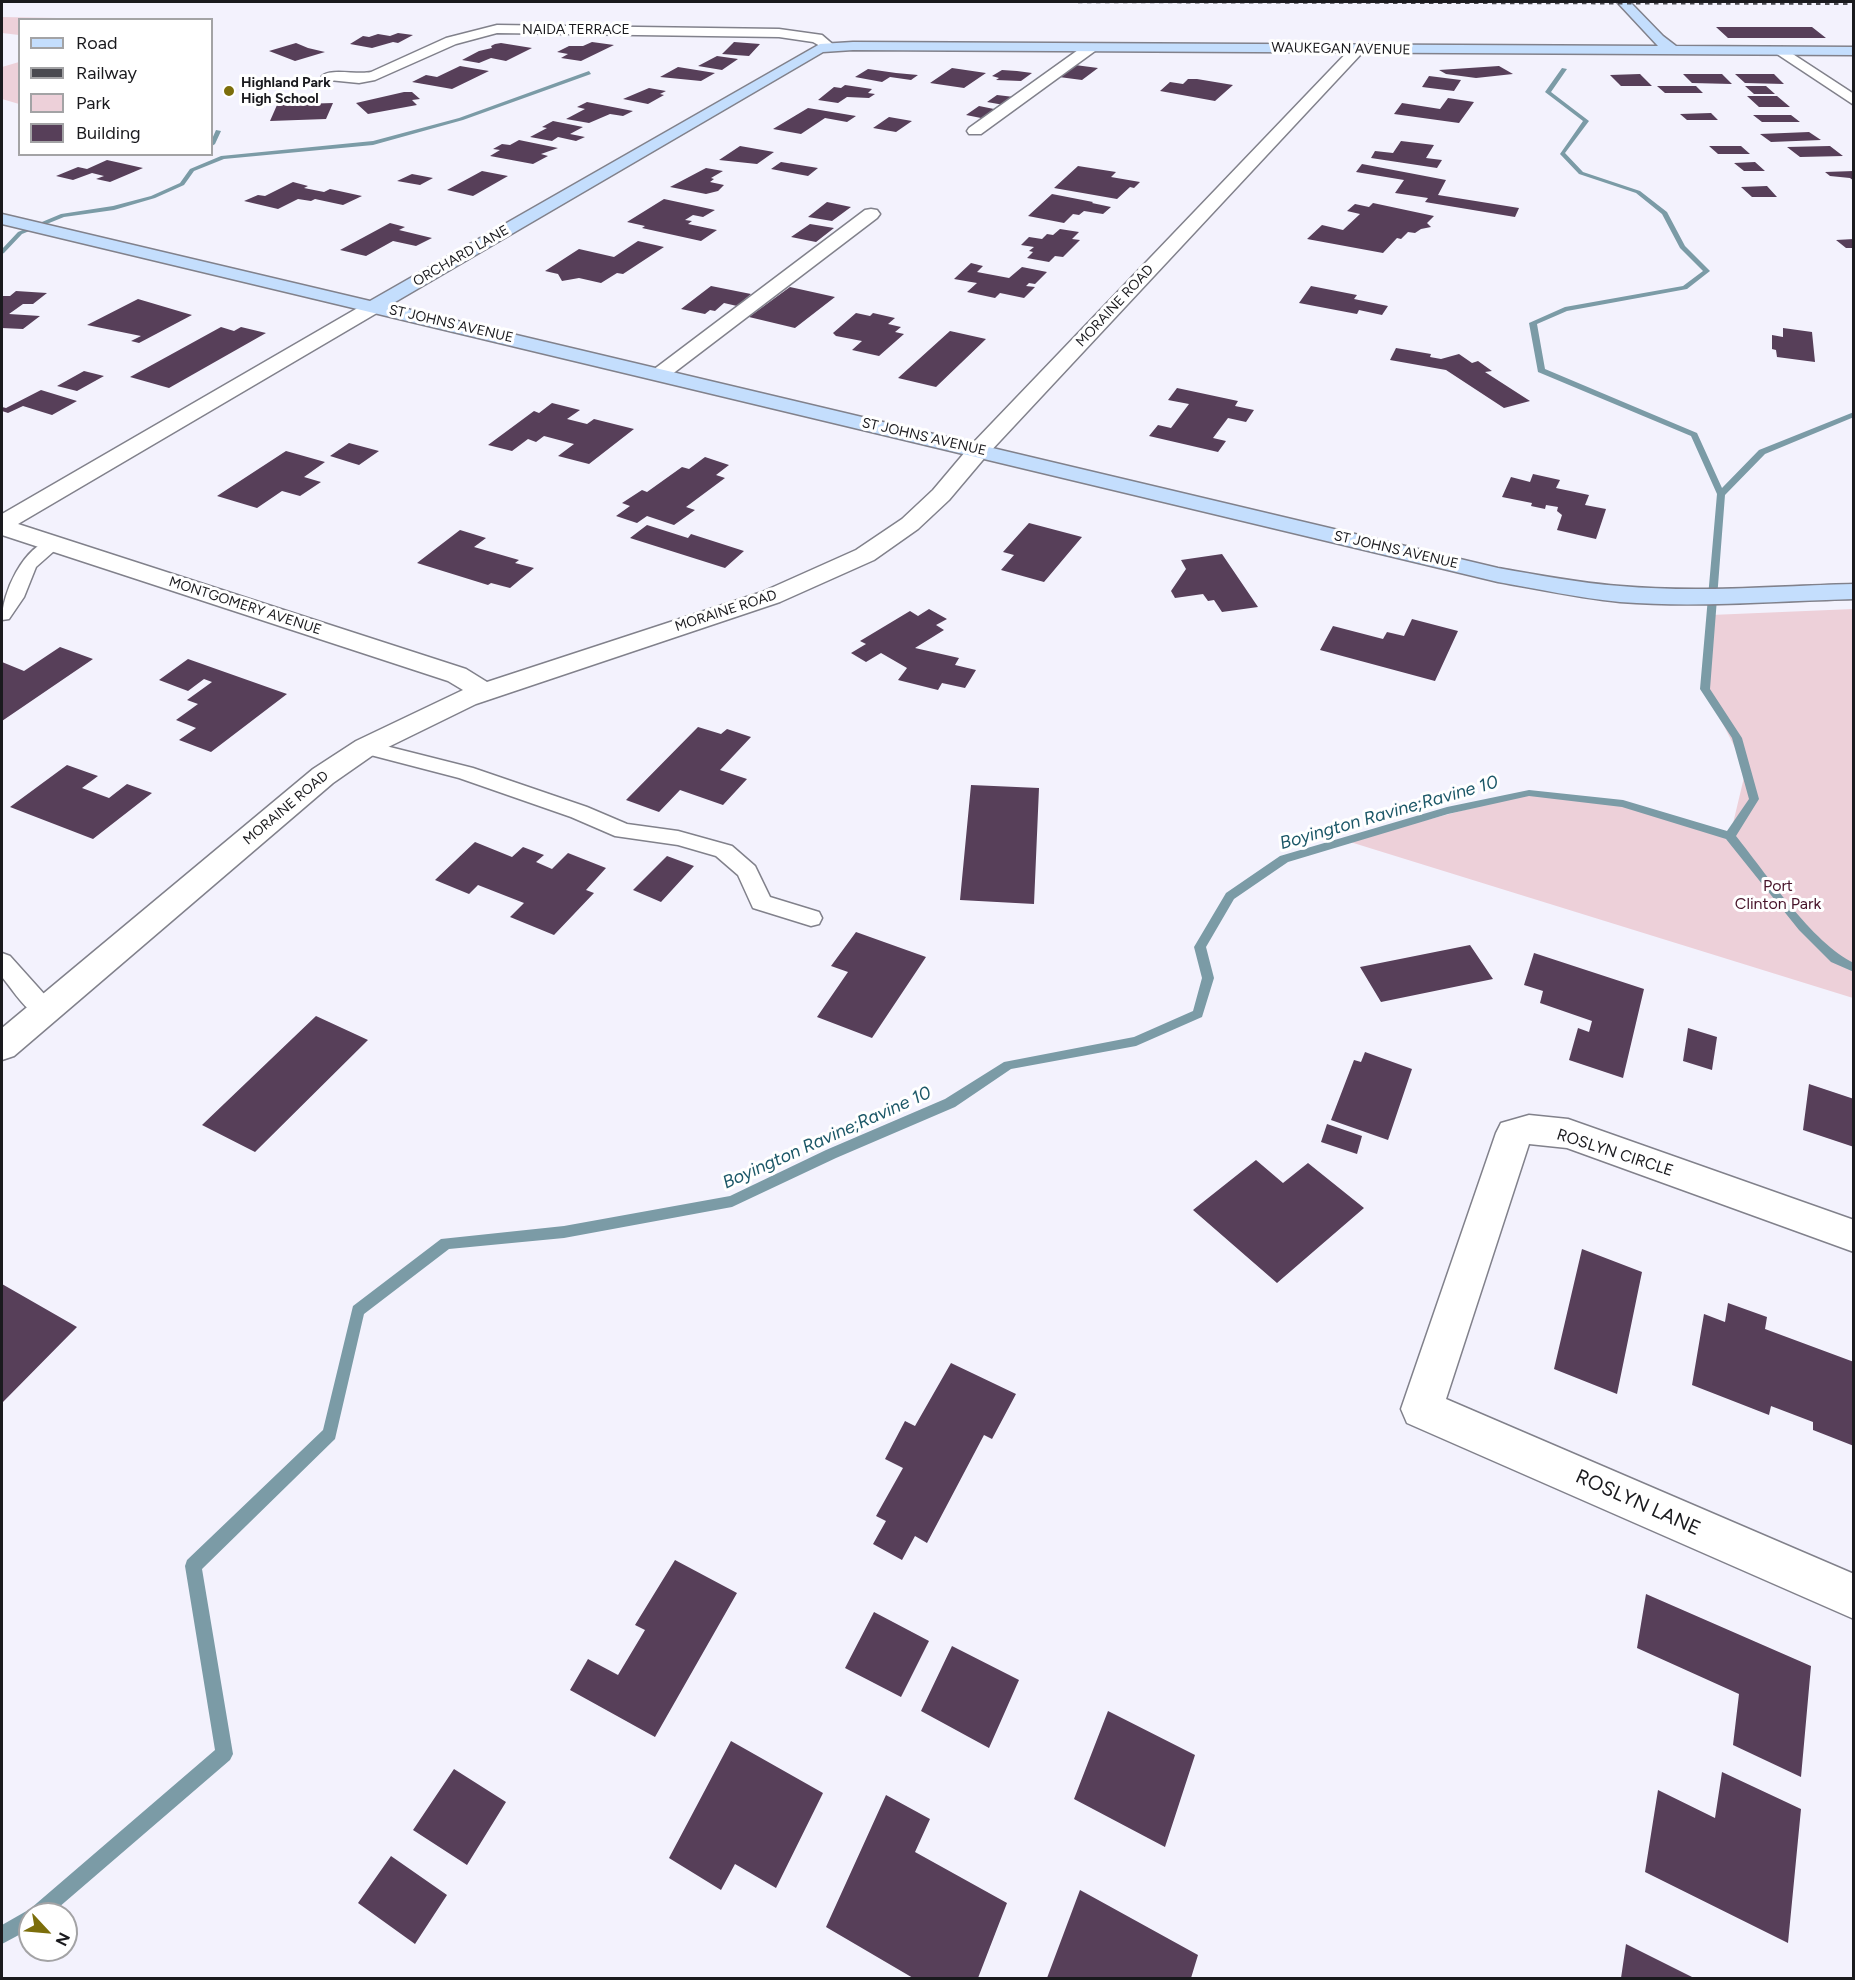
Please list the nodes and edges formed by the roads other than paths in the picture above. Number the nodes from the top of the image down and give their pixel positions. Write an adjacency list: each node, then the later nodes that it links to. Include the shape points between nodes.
1 (1623, 2): 2 (street)
2 (1658, 39): 6 (street); 7 (street)
3 (829, 47): 4 (street, WAUKEGAN AVENUE); 10 (street, NAIDA TERRACE, via 817,38 779,33 497,29 469,35 375,76); 15 (street, ORCHARD LANE, via 816,50)
4 (1090, 48): 5 (street, WAUKEGAN AVENUE); 12 (street)
5 (1358, 49): 6 (street, WAUKEGAN AVENUE); 17 (street, MORAINE ROAD)
6 (1673, 50): 7 (street, WAUKEGAN AVENUE)
7 (1759, 51): 8 (street, WAUKEGAN AVENUE)
8 (1782, 51): 9 (street, WAUKEGAN AVENUE); 11 (street)
9 (1854, 51)
10 (329, 76)
11 (1854, 101)
12 (975, 131)
13 (871, 214): 16 (street)
14 (2, 219): 15 (street, ST JOHNS AVENUE)
15 (375, 306): 16 (street, ST JOHNS AVENUE); 18 (street, ORCHARD LANE)
16 (660, 374): 17 (street, ST JOHNS AVENUE)
17 (979, 450): 20 (street, ST JOHNS AVENUE, via 1498,575 1570,588 1670,596); 22 (street, MORAINE ROAD, via 910,524 865,555 771,597)
18 (2, 526): 19 (street, MONTGOMERY AVENUE)
19 (52, 544): 21 (lane, via 28,565 15,597); 22 (street, MONTGOMERY AVENUE, via 457,675)
20 (1845, 591)
21 (2, 615)
22 (485, 692): 23 (street, MORAINE ROAD)
23 (366, 747): 24 (lane, via 465,773 623,831 678,838 724,851 747,871 761,902); 26 (street, MORAINE ROAD, via 323,776)
24 (811, 918)
25 (2, 962): 26 (lane)
26 (45, 1011): 27 (street, MORAINE ROAD)
27 (2, 1047)
28 (1854, 1236): 29 (street, ROSLYN CIRCLE, via 1568,1134 1529,1129 1514,1133)
29 (1422, 1409): 30 (street, ROSLYN LANE)
30 (1854, 1597)

